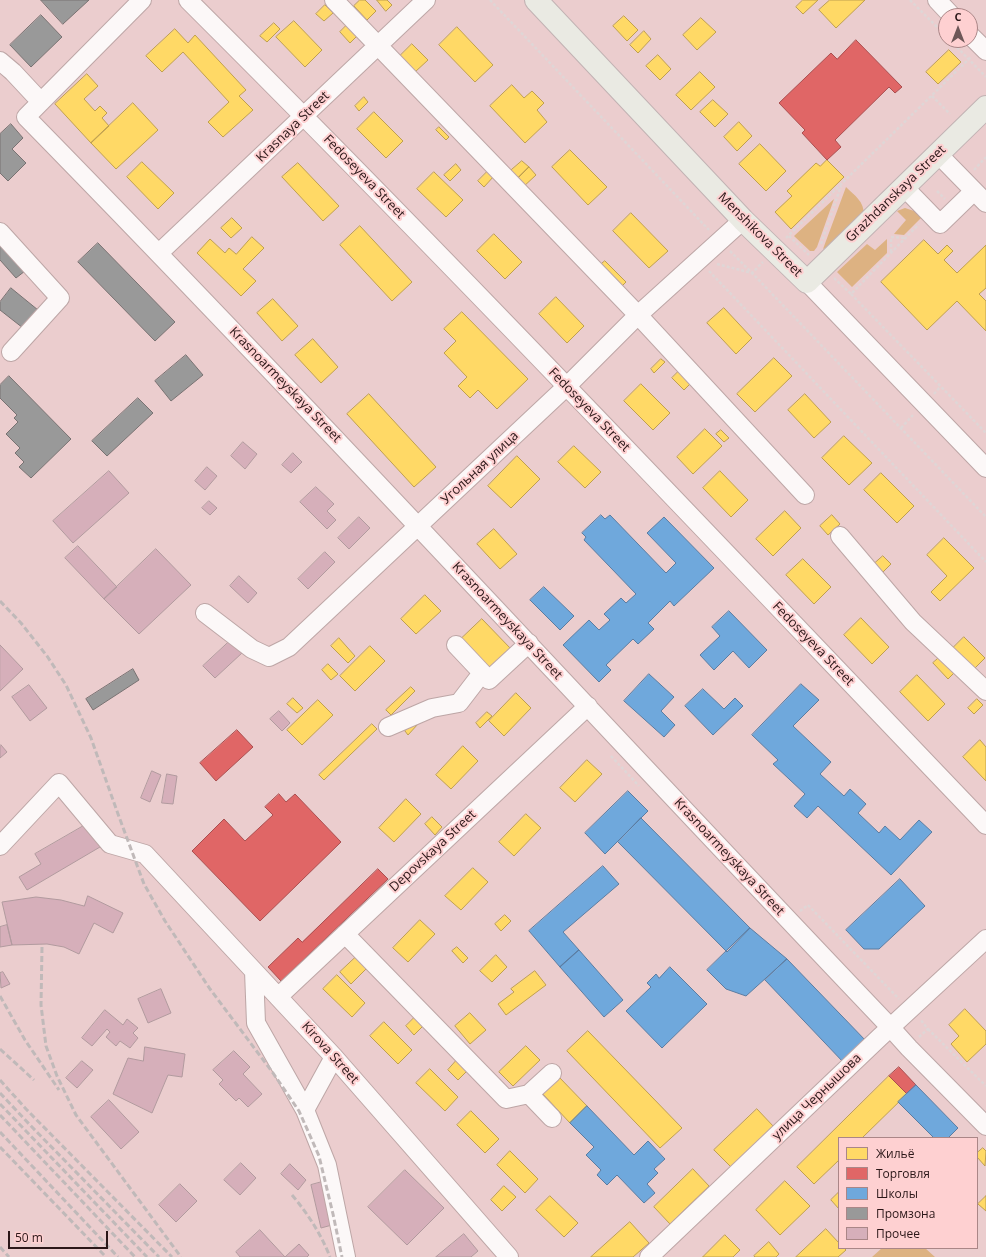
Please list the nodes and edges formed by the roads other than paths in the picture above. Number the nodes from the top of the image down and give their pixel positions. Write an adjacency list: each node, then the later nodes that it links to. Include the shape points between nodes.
1 (142, 0): 12 (street)
2 (188, 0): 14 (street, Fedoseyeva Street)
3 (334, 0): 9 (street)
4 (426, 0): 9 (street, Krasnaya Street)
5 (536, 0): 18 (main road, Menshikova Street)
6 (937, 0): 7 (street)
7 (944, 8)
8 (978, 43): 10 (street)
9 (378, 46): 14 (street, Krasnaya Street); 22 (street)
10 (986, 51)
11 (0, 60): 12 (street)
12 (41, 102): 20 (street, Krasnoarmeyskaya Street, via 26,117)
13 (986, 107): 15 (main road, Grazhdanskaya Street)
14 (304, 116): 20 (street, Krasnaya Street); 24 (street, Fedoseyeva Street)
15 (938, 154): 16 (main road, Grazhdanskaya Street); 17 (street)
16 (904, 187): 17 (street, via 940,224); 21 (main road, Grazhdanskaya Street)
17 (975, 191)
18 (743, 220): 21 (main road, Menshikova Street); 22 (street, Угольная улица)
19 (0, 232): 23 (street, via 60,298)
20 (159, 253): 27 (street, Krasnoarmeyskaya Street)
21 (813, 261): 25 (street, Menshikova Street)
22 (638, 315): 24 (street, Угольная улица); 26 (street)
23 (11, 352)
24 (566, 386): 27 (street, Угольная улица); 36 (street, Fedoseyeva Street)
25 (986, 468)
26 (805, 495)
27 (418, 526): 29 (street, Угольная улица, via 289,647 269,657 252,649); 30 (street, Krasnoarmeyskaya Street)
28 (840, 536): 33 (street, via 913,622)
29 (205, 613)
30 (529, 643): 32 (street, via 489,680); 34 (street, Krasnoarmeyskaya Street)
31 (456, 645): 32 (street)
32 (482, 673): 35 (street, via 459,703 432,708)
33 (986, 692)
34 (588, 706): 38 (street, Depovskaya Street); 42 (street, Krasnoarmeyskaya Street)
35 (388, 728)
36 (986, 825)
37 (0, 846): 40 (street, Kirova Street, via 59,783 110,844 145,854)
38 (345, 934): 41 (street, Depovskaya Street); 45 (street, via 506,1099)
39 (986, 939): 42 (street, улица Чернышова)
40 (254, 971): 41 (street, Kirova Street); 46 (street, via 256,1023)
41 (278, 997): 43 (street, Kirova Street)
42 (891, 1028): 48 (street, Krasnoarmeyskaya Street); 51 (street, улица Чернышова)
43 (334, 1058): 46 (street); 50 (street, Kirova Street)
44 (552, 1073): 45 (street)
45 (529, 1094): 47 (street)
46 (305, 1110): 49 (street, via 327,1166)
47 (552, 1118)
48 (986, 1126)
49 (346, 1257)
50 (509, 1257)
51 (649, 1257)

